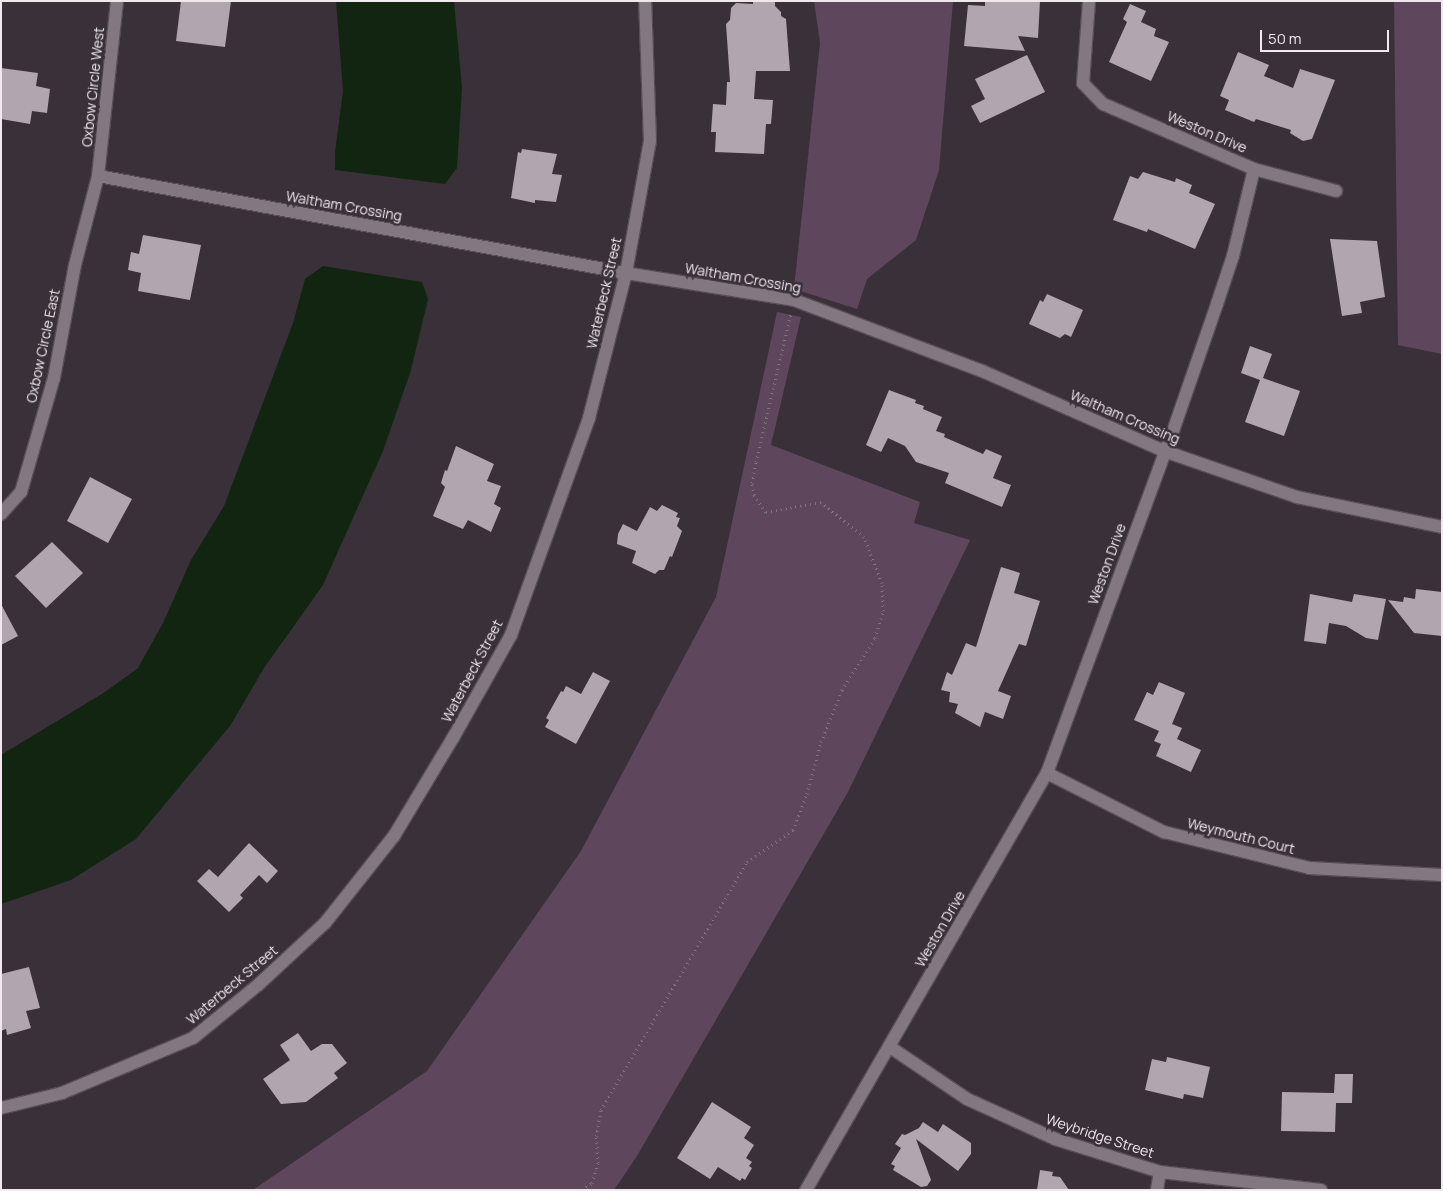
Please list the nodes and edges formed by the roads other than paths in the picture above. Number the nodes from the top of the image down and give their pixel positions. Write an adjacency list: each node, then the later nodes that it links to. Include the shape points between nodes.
1 (116, 1): 5 (street, Oxbow Circle West)
2 (645, 1): 7 (street, Waterbeck Street, via 650,141)
3 (1090, 1): 4 (street, Weston Drive, via 1083,83 1103,104)
4 (1254, 168): 6 (street); 8 (street, Weston Drive, via 1233,256)
5 (98, 176): 7 (street, Waltham Crossing); 9 (street, Oxbow Circle East, via 75,265 54,378 21,492)
6 (1336, 192)
7 (626, 273): 8 (street, Waltham Crossing, via 794,300 982,371); 14 (street, Waterbeck Street, via 589,418 511,635 394,836 325,923 258,985 193,1038 62,1093)
8 (1164, 451): 10 (street, Waltham Crossing, via 1296,497); 11 (street, Weston Drive)
9 (1, 514)
10 (1442, 527)
11 (1047, 773): 12 (street, Weymouth Court, via 1164,832 1309,868); 13 (street, Weston Drive)
12 (1442, 875)
13 (890, 1046): 15 (street, Weybridge Street, via 967,1100 1055,1139); 16 (street, Weston Drive)
14 (1, 1108)
15 (1160, 1172): 17 (street); 18 (street, Weybridge Street)
16 (806, 1190)
17 (1157, 1190)
18 (1321, 1190)

